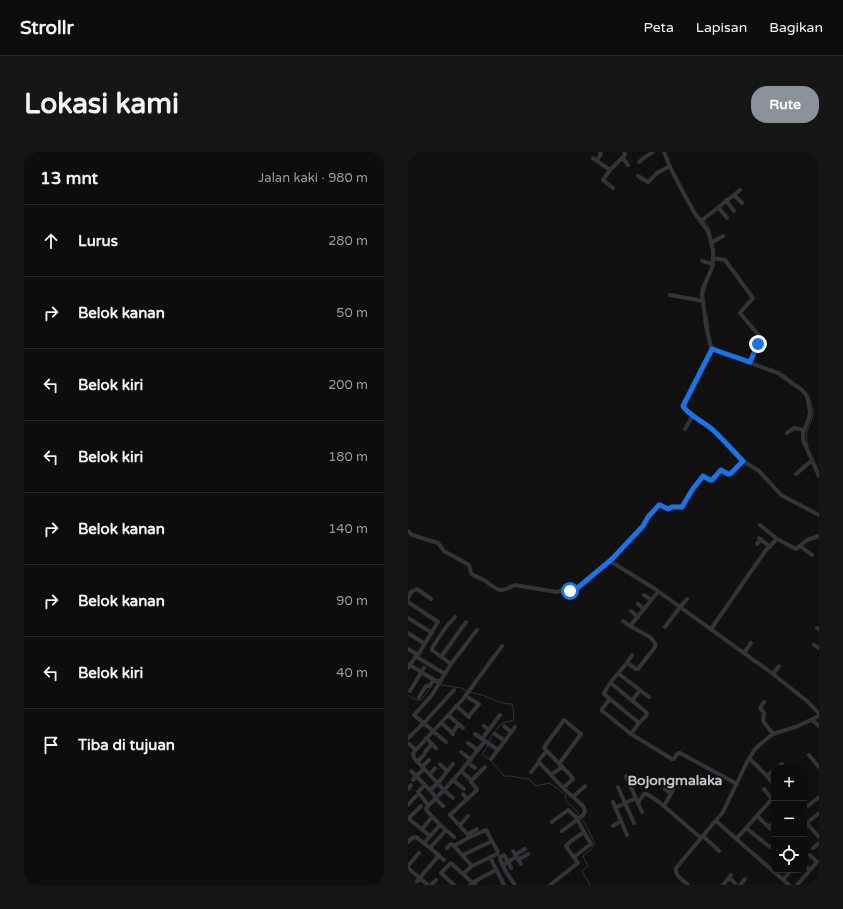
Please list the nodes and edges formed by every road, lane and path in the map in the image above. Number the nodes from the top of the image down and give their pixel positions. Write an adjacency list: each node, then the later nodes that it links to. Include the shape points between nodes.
1 (600, 152): 9 (street, via 595,159)
2 (624, 152): 5 (street)
3 (653, 152): 6 (street)
4 (664, 152): 8 (street)
5 (623, 158): 7 (street); 9 (street)
6 (639, 162)
7 (628, 165)
8 (670, 166): 10 (street, via 648,182); 19 (street, via 694,212)
9 (610, 170): 11 (street, via 603,180)
10 (638, 176)
11 (613, 188)
12 (740, 190): 13 (street)
13 (734, 195): 14 (street); 15 (street)
14 (726, 200): 16 (street); 17 (street)
15 (742, 203)
16 (718, 206): 18 (street); 19 (street)
17 (734, 211)
18 (727, 218)
19 (702, 220): 21 (street)
20 (723, 236): 21 (street)
21 (712, 242): 22 (street)
22 (714, 258): 24 (street); 28 (street, via 725,260 753,298 740,313 761,338)
23 (702, 261): 24 (street)
24 (713, 264): 26 (street, via 703,288)
25 (670, 295): 26 (street)
26 (703, 301): 27 (street)
27 (712, 349): 28 (street); 29 (street, via 683,406)
28 (750, 361): 31 (street, via 778,373 807,396 810,412)
29 (693, 415): 30 (street); 34 (street)
30 (685, 429)
31 (804, 430): 32 (street, via 794,428); 33 (street, via 803,440)
32 (787, 433)
33 (812, 460): 35 (street); 36 (street)
34 (743, 461): 37 (street, via 759,471 781,495); 46 (street, via 730,474 721,470 712,480 703,476 682,507 668,509 659,505)
35 (796, 474)
36 (819, 476)
37 (819, 515)
38 (760, 526): 41 (street)
39 (408, 531): 46 (street, via 412,535 438,543 444,551 469,565 473,576 499,590 515,585 556,592 573,591)
40 (819, 536): 43 (street, via 806,540)
41 (777, 539): 43 (street, via 795,549); 44 (street)
42 (757, 544): 44 (street, via 760,538)
43 (800, 546): 45 (street)
44 (770, 547): 66 (street)
45 (812, 555)
46 (610, 561): 48 (street)
47 (410, 591): 50 (street); 51 (street, via 417,589)
48 (658, 592): 53 (street); 56 (street)
49 (644, 595): 53 (street)
50 (408, 598)
51 (431, 599)
52 (687, 599): 56 (street)
53 (651, 600): 57 (street)
54 (408, 602): 69 (street, via 438,622)
55 (638, 604): 57 (street)
56 (680, 607): 65 (street); 66 (street)
57 (644, 609): 60 (street)
58 (631, 611): 60 (street)
59 (455, 617): 81 (street, via 432,648)
60 (638, 617): 64 (street)
61 (408, 618): 69 (street)
62 (623, 621): 64 (street)
63 (466, 622): 81 (street)
64 (630, 626): 84 (street, via 650,637 655,645 638,669)
65 (665, 627)
66 (711, 629): 78 (street)
67 (477, 630): 85 (street)
68 (408, 633): 71 (street)
69 (432, 633): 71 (street)
70 (751, 643): 78 (street)
71 (425, 644): 80 (street)
72 (814, 645): 75 (street)
73 (502, 646): 77 (street)
74 (494, 648): 77 (street)
75 (819, 648)
76 (408, 649): 80 (street)
77 (498, 652): 83 (street)
78 (744, 653): 93 (street)
79 (632, 655): 84 (street)
80 (417, 656): 86 (street); 91 (street)
81 (441, 657): 85 (street)
82 (486, 658): 83 (street)
83 (491, 661): 90 (street)
84 (627, 662): 92 (street)
85 (451, 664): 91 (street)
86 (409, 666): 89 (street)
87 (780, 666): 93 (street)
88 (478, 668): 90 (street)
89 (423, 670): 96 (street); 100 (street)
90 (483, 672): 95 (street)
91 (445, 674): 96 (street)
92 (619, 674): 97 (street); 99 (street)
93 (774, 674): 110 (street)
94 (471, 678): 95 (street)
95 (475, 682): 109 (street)
96 (439, 683): 102 (street, via 432,682 430,686 426,686); 118 (street, via 414,715)
97 (610, 684): 106 (street, via 604,694); 107 (street)
98 (454, 690): 104 (street)
99 (640, 690): 103 (street); 107 (street)
100 (410, 691)
101 (442, 695): 104 (street)
102 (419, 697)
103 (649, 697)
104 (447, 698): 118 (street)
105 (469, 698): 109 (street, via 479,704 470,717)
106 (610, 699): 119 (street); 131 (street, via 602,711)
107 (632, 701): 119 (street, via 647,713)
108 (764, 702): 132 (street, via 760,708 764,713 763,721)
109 (456, 706): 111 (street)
110 (819, 713)
111 (448, 714): 117 (street); 120 (street)
112 (500, 715): 116 (street)
113 (819, 716): 115 (street)
114 (491, 717): 116 (street)
115 (812, 720): 123 (street); 132 (street)
116 (496, 721): 126 (street)
117 (441, 722): 120 (street, via 453,733); 127 (street)
118 (424, 723): 127 (street); 133 (street)
119 (640, 723): 131 (street)
120 (459, 724): 125 (street)
121 (484, 726): 126 (street)
122 (504, 726): 128 (street)
123 (819, 726)
124 (515, 727): 128 (street)
125 (464, 728)
126 (489, 730): 138 (street)
127 (432, 731): 134 (street); 137 (street)
128 (511, 732): 135 (street)
129 (475, 734): 138 (street)
130 (495, 734): 135 (street)
131 (631, 734): 179 (street, via 672,759 680,754)
132 (773, 734): 148 (street, via 755,749)
133 (408, 738)
134 (426, 738): 140 (street); 142 (street)
135 (504, 741): 144 (street)
136 (408, 742): 142 (street)
137 (446, 742)
138 (486, 742): 143 (street); 144 (street)
139 (468, 743): 143 (street)
140 (432, 744): 141 (street); 152 (street)
141 (436, 748)
142 (415, 750): 152 (street, via 413,755)
143 (478, 750): 151 (street)
144 (498, 750): 149 (street)
145 (547, 751): 153 (street); 156 (street); 156 (street, via 545,746 564,720 581,734)
146 (462, 752): 151 (street)
147 (809, 755): 157 (street)
148 (749, 758): 170 (street); 179 (street)
149 (491, 759)
150 (429, 760): 159 (street)
151 (469, 761): 161 (street); 164 (street)
152 (417, 762): 159 (street)
153 (539, 762): 165 (street); 168 (street)
154 (440, 764): 163 (street)
155 (453, 764): 163 (street)
156 (560, 765): 168 (street); 181 (street, via 572,778)
157 (819, 766)
158 (485, 767): 193 (street, via 472,780 477,789)
159 (423, 768): 167 (street); 171 (street)
160 (435, 768): 167 (street)
161 (475, 768)
162 (411, 770): 171 (street)
163 (447, 771): 175 (street)
164 (461, 771): 172 (street); 173 (street)
165 (531, 772)
166 (771, 773): 170 (street)
167 (430, 774): 175 (street)
168 (552, 775): 181 (street)
169 (626, 776): 186 (street)
170 (767, 776): 174 (street)
171 (414, 778): 177 (street)
172 (470, 779)
173 (453, 780): 185 (street); 193 (street)
174 (771, 781)
175 (438, 783): 184 (street); 185 (street)
176 (636, 784): 186 (street)
177 (425, 785): 184 (street); 199 (street, via 418,792)
178 (586, 786): 188 (street)
179 (736, 786): 214 (street)
180 (618, 787): 198 (street)
181 (564, 788): 188 (street)
182 (665, 789): 202 (street, via 672,792)
183 (764, 789): 192 (street)
184 (430, 790): 190 (street)
185 (444, 790): 190 (street); 191 (street)
186 (633, 791): 194 (street)
187 (416, 796): 197 (street)
188 (573, 797): 211 (street, via 585,810)
189 (819, 797): 203 (street)
190 (435, 798): 199 (street); 201 (street)
191 (453, 798)
192 (771, 798)
193 (468, 799): 219 (street, via 450,815)
194 (637, 801): 198 (street); 202 (street, via 647,794); 205 (street)
195 (772, 801): 208 (street)
196 (613, 802): 204 (street)
197 (408, 804)
198 (625, 804): 204 (street); 216 (street)
199 (428, 805): 210 (street, via 426,810)
200 (421, 806): 209 (street)
201 (443, 806)
202 (664, 806): 235 (street)
203 (807, 807)
204 (615, 808): 213 (street)
205 (642, 812)
206 (819, 813): 212 (street)
207 (468, 816): 219 (street)
208 (757, 816): 222 (street); 223 (street)
209 (409, 817): 224 (street)
210 (432, 817): 218 (street); 224 (street)
211 (580, 818): 215 (street, via 568,810); 227 (street); 228 (street)
212 (807, 820)
213 (621, 821): 221 (street); 231 (street)
214 (716, 821): 235 (street); 238 (street)
215 (552, 822)
216 (634, 823)
217 (807, 823): 229 (street)
218 (440, 825): 226 (street); 232 (street)
219 (460, 825): 233 (street)
220 (771, 825): 222 (street)
221 (613, 826)
222 (769, 827)
223 (746, 828): 238 (street); 244 (street)
224 (422, 829): 232 (street)
225 (477, 829): 233 (street)
226 (446, 830): 234 (street); 245 (street)
227 (562, 831)
228 (584, 832): 258 (street, via 591,844); 258 (street, via 566,846)
229 (817, 832): 236 (street)
230 (408, 834): 237 (street)
231 (627, 835)
232 (430, 836): 241 (street)
233 (469, 836): 239 (street, via 486,830); 243 (street)
234 (454, 837)
235 (702, 837): 250 (street); 286 (street, via 675,870)
236 (819, 837)
237 (412, 838): 240 (street); 241 (street, via 415,836)
238 (736, 839): 276 (street)
239 (492, 841): 254 (street); 256 (street, via 498,852)
240 (408, 842)
241 (424, 843): 245 (street)
242 (819, 843): 247 (street)
243 (454, 846): 246 (street, via 451,844); 254 (street)
244 (771, 846)
245 (430, 848): 253 (street)
246 (447, 848)
247 (813, 848)
248 (525, 849): 257 (street)
249 (512, 851): 257 (street)
250 (719, 851)
251 (419, 853): 268 (street)
252 (528, 854): 257 (street)
253 (438, 855): 259 (street); 274 (street)
254 (463, 855): 264 (street)
255 (810, 855): 270 (street, via 818,862)
256 (490, 857): 264 (street); 269 (street)
257 (516, 857): 260 (street); 262 (street)
258 (574, 857): 261 (street)
259 (444, 860)
260 (508, 862): 263 (street); 263 (street, via 504,855 501,856 499,858); 265 (street)
261 (578, 863): 266 (street); 285 (street)
262 (521, 864)
263 (502, 865): 284 (street)
264 (472, 866): 273 (street)
265 (511, 868)
266 (582, 868)
267 (807, 868): 270 (street)
268 (409, 870): 274 (street)
269 (496, 870): 278 (street); 279 (street)
270 (810, 870): 289 (street)
271 (441, 873): 273 (street, via 451,863); 282 (street); 283 (street)
272 (788, 873): 276 (street)
273 (463, 874): 278 (street)
274 (420, 878): 281 (street); 282 (street)
275 (745, 879): 280 (street)
276 (782, 880): 288 (street)
277 (819, 881): 290 (street)
278 (472, 884)
279 (501, 884)
280 (737, 884): 287 (street, via 730,876)
281 (414, 885)
282 (430, 885)
283 (454, 885)
284 (516, 885)
285 (550, 885)
286 (688, 885)
287 (723, 885)
288 (789, 885)
289 (796, 885)
290 (815, 885)

